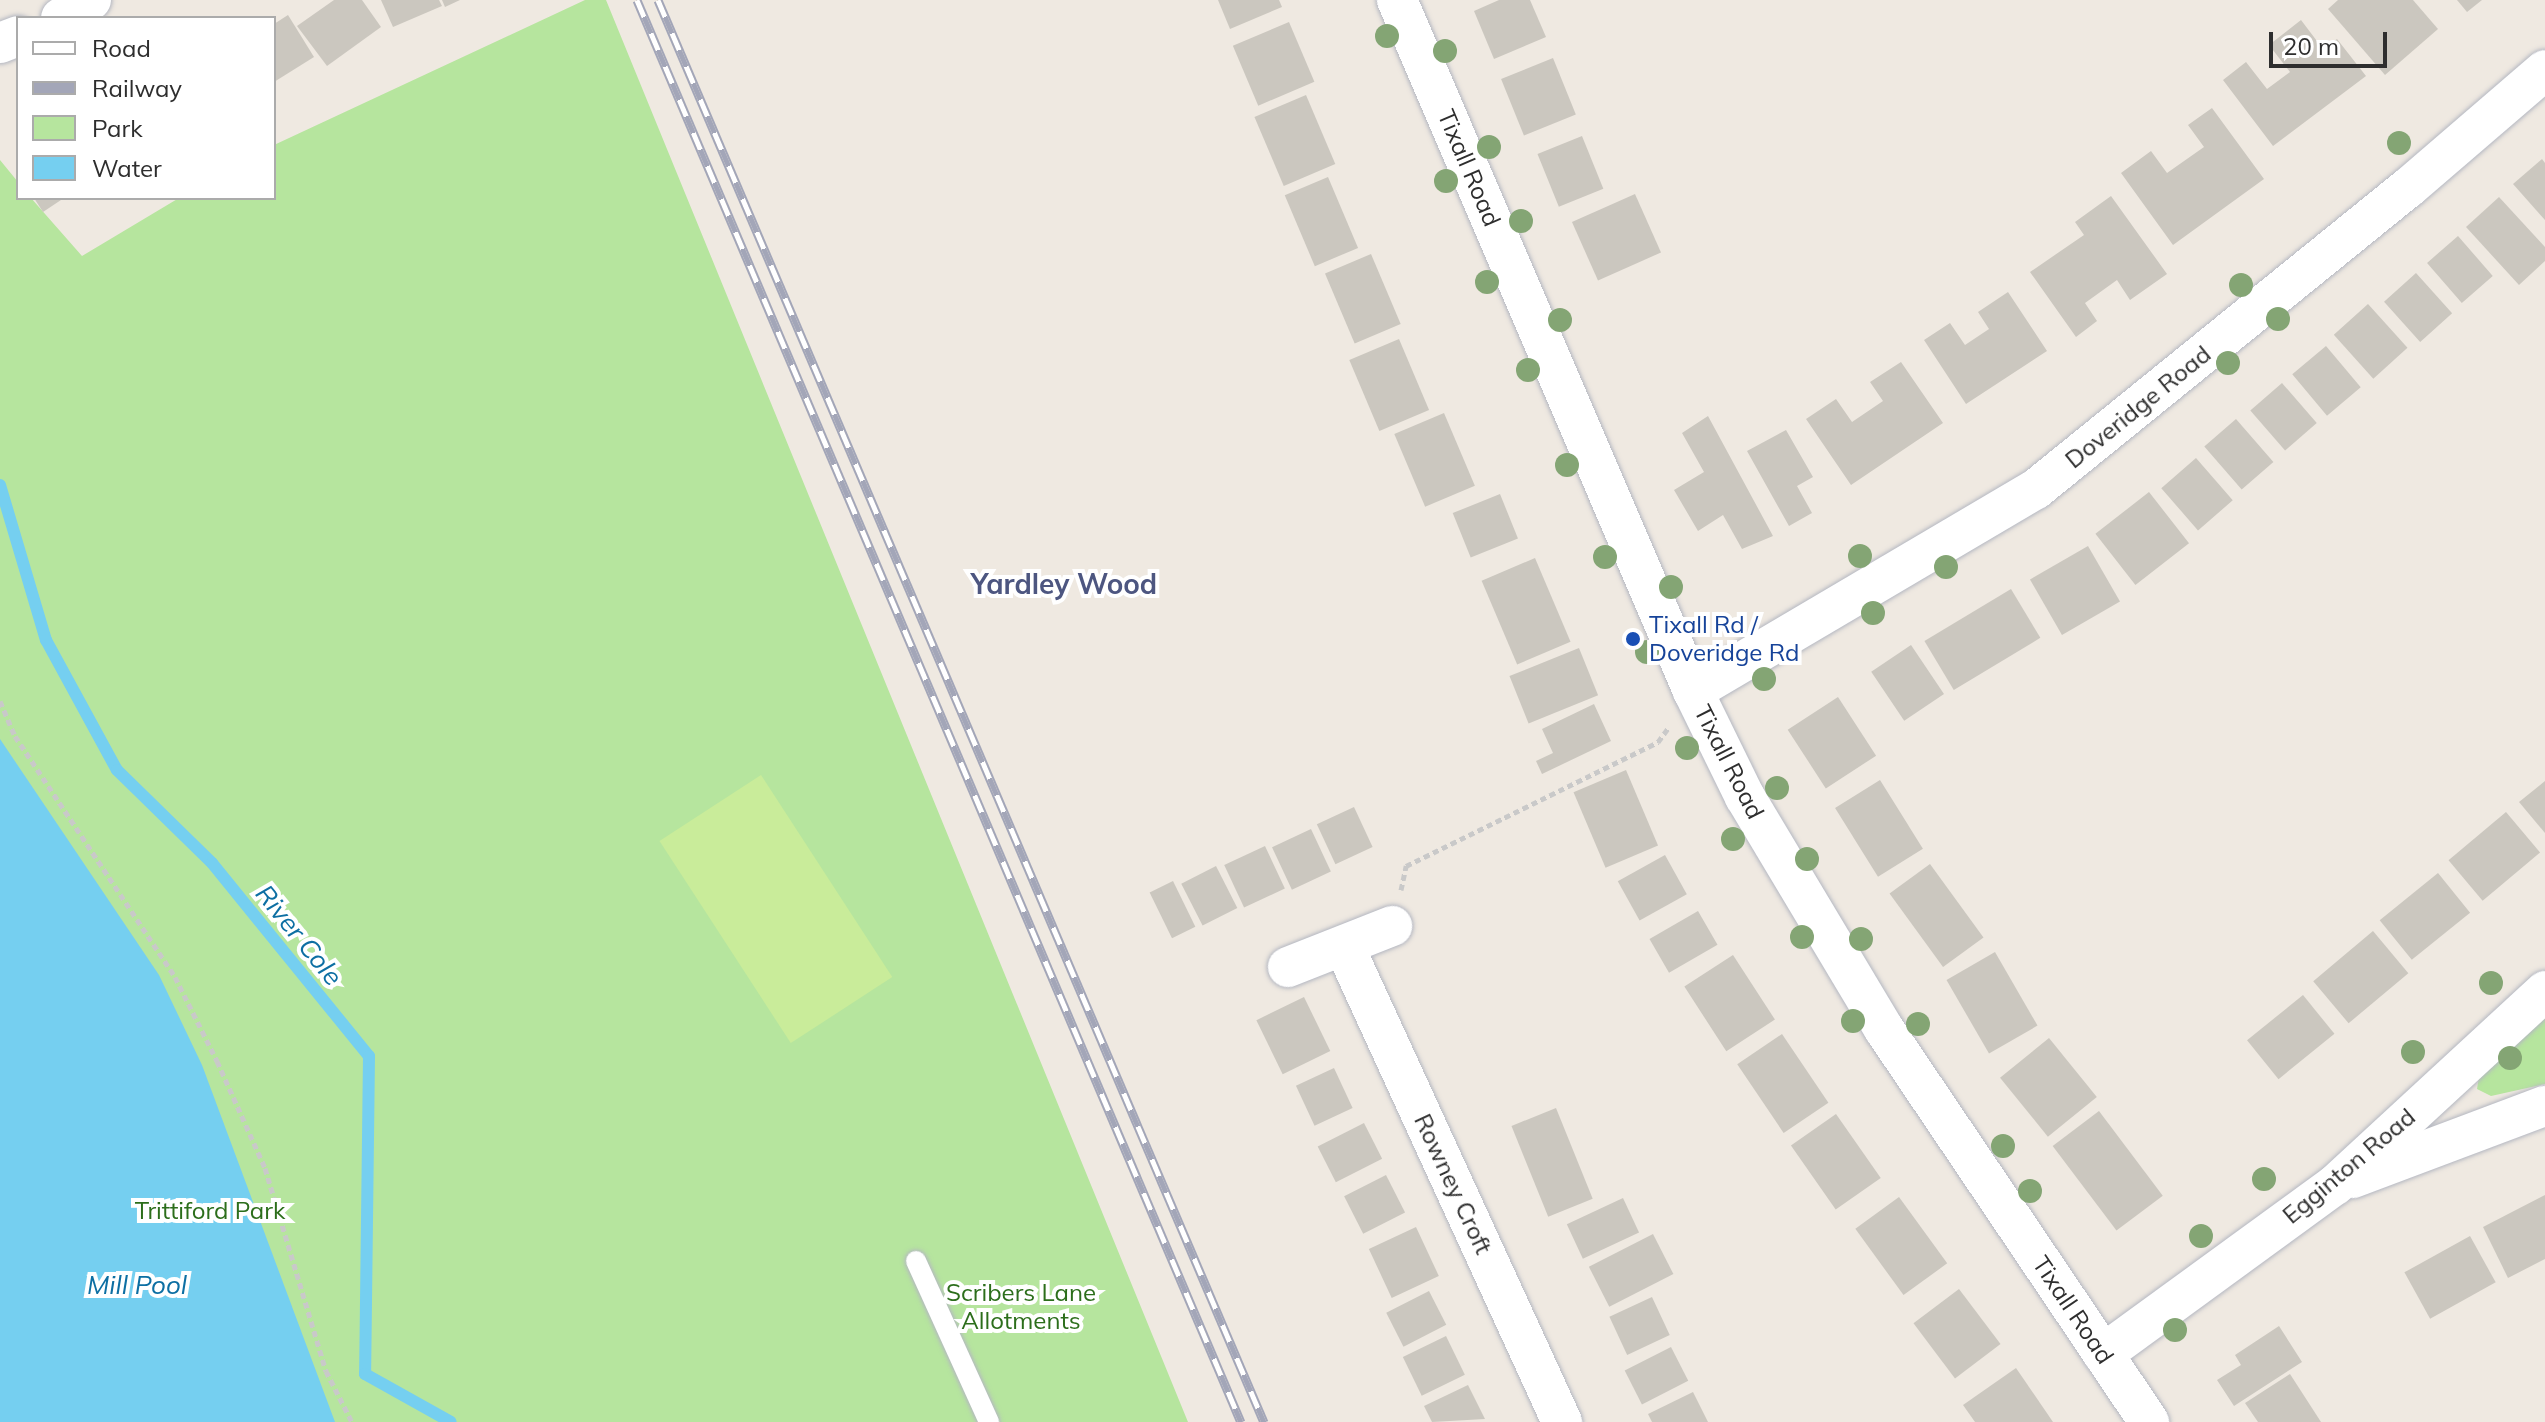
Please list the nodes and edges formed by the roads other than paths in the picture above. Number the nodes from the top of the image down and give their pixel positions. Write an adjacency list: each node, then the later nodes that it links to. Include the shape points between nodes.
1 (91, 0): 3 (street)
2 (1397, 0): 5 (street, Tixall Road)
3 (64, 16)
4 (2545, 70): 5 (street, Doveridge Road, via 2036,489)
5 (1693, 691): 13 (street, Tixall Road, via 1745,797 1884,1029)
6 (1392, 926): 7 (street)
7 (1344, 946): 8 (street); 15 (street, Rowney Croft)
8 (1288, 967)
9 (2545, 991): 11 (street, Egginton Road)
10 (2545, 1106): 11 (street)
11 (2335, 1185): 13 (street, Egginton Road)
12 (916, 1261): 14 (lane)
13 (2103, 1354): 16 (street, Tixall Road)
14 (989, 1422)
15 (1562, 1422)
16 (2149, 1422)

